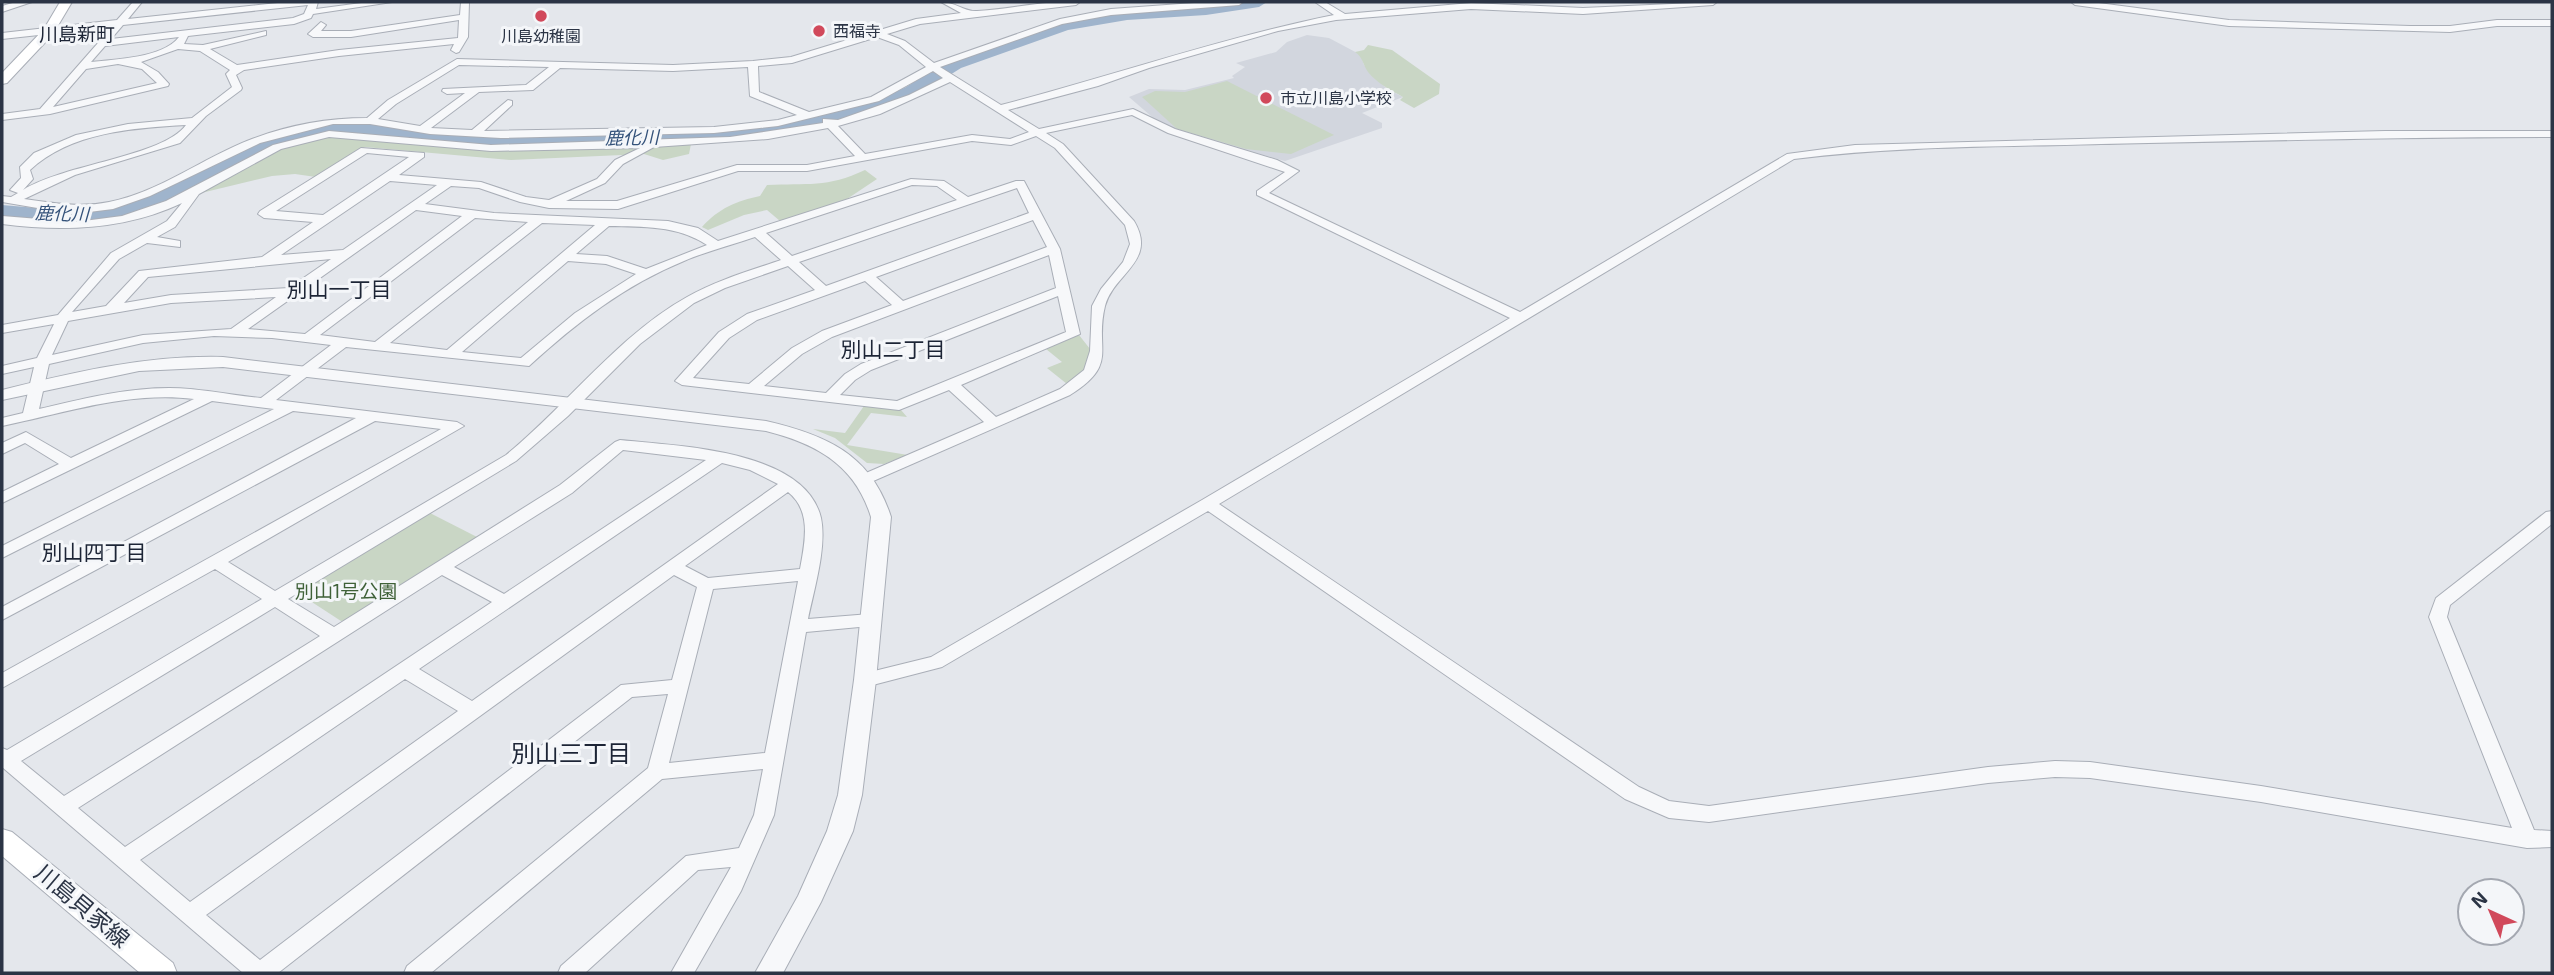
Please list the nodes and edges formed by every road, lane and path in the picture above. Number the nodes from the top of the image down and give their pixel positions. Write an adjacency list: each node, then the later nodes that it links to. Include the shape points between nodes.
1 (27, 2): 15 (street)
2 (66, 2): 24 (main road)
3 (141, 2): 20 (street)
4 (388, 2): 14 (street)
5 (465, 2): 18 (street)
6 (945, 2): 17 (street)
7 (1076, 2): 17 (street)
8 (1239, 2): 37 (street, via 1072,19)
9 (1319, 2): 19 (street)
10 (1576, 2): 16 (street)
11 (1713, 2): 16 (street)
12 (2075, 2): 21 (street, via 2229,23 2410,29)
13 (259, 5): 14 (street); 20 (street)
14 (311, 5): 22 (street, via 308,16)
15 (2, 9)
16 (1586, 11): 19 (street, via 1485,5)
17 (972, 15): 25 (street, via 919,21)
18 (464, 16): 23 (street, via 351,34 313,34); 28 (street)
19 (1343, 16): 44 (street, via 1276,29)
20 (121, 23): 24 (street); 29 (street)
21 (2552, 23)
22 (268, 24): 26 (street); 31 (street, via 262,34)
23 (321, 25)
24 (49, 31): 27 (street); 40 (main road)
25 (876, 33): 35 (street, via 792,60); 37 (street, via 902,43)
26 (186, 34): 29 (street); 30 (street)
27 (2, 36)
28 (459, 41): 33 (street); 38 (street, via 277,57)
29 (103, 43): 36 (street)
30 (177, 46): 31 (street); 32 (street)
31 (203, 48): 38 (street)
32 (133, 61): 36 (street); 45 (street, via 153,69 166,84)
33 (457, 62): 34 (street); 50 (street)
34 (559, 64): 35 (street, via 673,68); 41 (street, via 529,88)
35 (753, 64): 47 (street, via 754,94)
36 (83, 66): 45 (street)
37 (934, 68): 39 (street); 48 (street)
38 (237, 69): 49 (street, via 231,75 237,88)
39 (949, 77): 44 (street); 48 (street, via 880,112)
40 (2, 80)
41 (477, 89): 42 (street); 51 (street)
42 (447, 91)
43 (508, 103): 54 (street)
44 (1002, 108): 53 (street)
45 (43, 112): 46 (street)
46 (2, 117)
47 (809, 117): 48 (street); 52 (street, via 746,127)
48 (826, 120): 57 (street, via 750,139); 58 (street)
49 (195, 121): 64 (street, via 179,140 83,168); 64 (street, via 134,125 62,142 31,160 24,169 27,179)
50 (370, 121): 51 (street); 61 (street, via 333,121 279,133)
51 (423, 130): 54 (street)
52 (631, 132): 54 (street); 56 (street)
53 (1038, 132): 58 (street, via 1011,142 972,138); 90 (street, via 1133,112 1175,134 1281,166 1293,172 1261,193); 113 (street, via 1059,146 1108,198 1133,227 1136,243 1133,257 1100,300 1095,363 1087,377 1065,392)
54 (475, 133)
55 (2552, 134): 90 (street, via 2264,136 1805,153 1769,167)
56 (623, 144): 57 (street); 63 (street, via 491,148 329,134 277,147)
57 (649, 144): 66 (street, via 619,162 601,181)
58 (861, 156): 66 (street, via 807,167 737,168 618,205)
59 (388, 177): 60 (street); 70 (street); 70 (street, via 419,155 365,150 264,214)
60 (447, 183): 66 (street, via 481,186); 67 (street)
61 (170, 185): 63 (street); 64 (street, via 91,209)
62 (2, 192): 64 (street)
63 (192, 192): 71 (street, via 141,214 94,225 64,228); 75 (street, via 171,224)
64 (10, 197)
65 (966, 201): 69 (street, via 1020,183); 74 (street, via 940,183 911,182); 82 (street)
66 (549, 204)
67 (414, 206): 68 (street); 79 (street)
68 (473, 214): 72 (street); 94 (street)
69 (1037, 214): 78 (street); 84 (street)
70 (324, 219): 81 (street)
71 (2, 220)
72 (538, 220): 73 (street); 96 (street)
73 (606, 222): 77 (street, via 678,226); 80 (street)
74 (757, 232): 77 (street); 82 (street)
75 (146, 239): 76 (street); 91 (street, via 105,266)
76 (176, 244)
77 (715, 245): 83 (street)
78 (1054, 249): 86 (street); 88 (street)
79 (345, 254): 81 (street); 87 (street)
80 (566, 257): 83 (street, via 607,260); 97 (street)
81 (265, 260): 89 (street, via 144,274)
82 (790, 261): 85 (street); 108 (street, via 708,290 669,312)
83 (646, 273): 97 (street, via 583,310 524,364)
84 (866, 275): 85 (street); 88 (street)
85 (823, 290): 103 (street, via 739,324 679,382)
86 (1063, 290): 101 (street, via 1073,334); 106 (street, via 866,367)
87 (292, 292): 89 (street, via 190,297); 93 (street)
88 (901, 306): 103 (street, via 806,345)
89 (112, 309): 91 (street)
90 (1519, 317): 120 (street)
91 (64, 319): 92 (street); 98 (street)
92 (2, 329)
93 (235, 332): 94 (street); 98 (street, via 143,340)
94 (308, 338): 95 (street)
95 (343, 342): 96 (street); 100 (street)
96 (378, 346): 97 (street)
97 (450, 355)
98 (43, 360): 99 (street); 102 (street)
99 (2, 370)
100 (304, 372): 102 (street, via 191,361 133,366); 107 (street); 108 (street)
101 (951, 384): 106 (street, via 899,406); 113 (street)
102 (36, 387): 104 (street); 110 (street)
103 (752, 389): 106 (street)
104 (2, 395)
105 (214, 395): 107 (street); 110 (street, via 121,395); 116 (street)
106 (829, 398)
107 (266, 401): 109 (street)
108 (573, 404): 117 (street, via 785,430 829,447); 128 (street, via 510,458)
109 (293, 405): 111 (street); 122 (street)
110 (30, 415): 112 (street)
111 (374, 415): 123 (street, via 457,426); 130 (street)
112 (2, 422)
113 (994, 423): 117 (street)
114 (2, 449): 116 (street, via 26,437)
115 (720, 457): 118 (street, via 773,472); 125 (street, via 620,445 566,489); 129 (street)
116 (70, 464): 119 (street)
117 (864, 479): 131 (street, via 876,497 881,517)
118 (788, 484): 124 (street); 126 (street, via 811,513)
119 (2, 498)
120 (1208, 504): 135 (street, via 936,662); 144 (street, via 1645,802 1675,813 1709,814 1988,775 2090,770)
121 (2552, 516): 144 (street, via 2442,601 2438,617)
122 (2, 553)
123 (215, 561): 128 (street); 136 (street)
124 (672, 567): 127 (street); 138 (street)
125 (442, 568): 129 (street); 133 (street)
126 (809, 574): 127 (street); 132 (street)
127 (706, 584): 137 (street)
128 (274, 598): 133 (street); 139 (street)
129 (505, 602): 134 (street)
130 (2, 614)
131 (870, 620): 132 (street); 135 (street)
132 (800, 626): 140 (street)
133 (334, 636): 142 (street)
134 (405, 670): 138 (street); 147 (street)
135 (865, 680): 154 (street, via 850,794 840,831)
136 (2, 681)
137 (679, 686): 141 (street); 150 (street, via 628,690)
138 (472, 711): 148 (street)
139 (4, 758): 142 (street)
140 (775, 760): 141 (street); 146 (street, via 764,816)
141 (657, 772): 151 (street)
142 (61, 808): 147 (street)
143 (2, 839): 149 (main road, 川島貝家線)
144 (2527, 839): 145 (street)
145 (2552, 839)
146 (747, 856): 152 (street, via 693,862); 153 (street)
147 (124, 859): 148 (street)
148 (189, 915): 150 (street)
149 (162, 973)
150 (260, 973)
151 (415, 973)
152 (569, 973)
153 (682, 973)
154 (769, 973)

